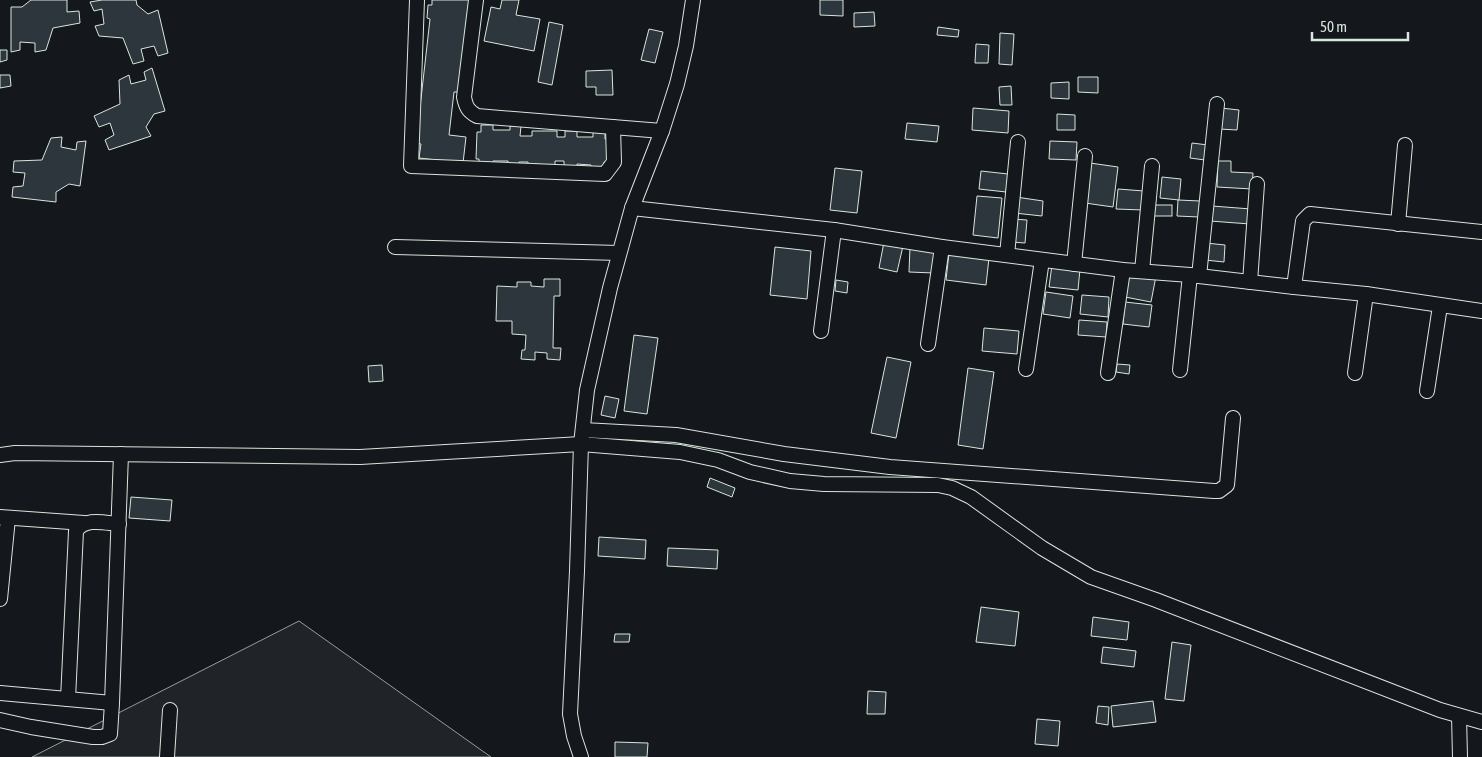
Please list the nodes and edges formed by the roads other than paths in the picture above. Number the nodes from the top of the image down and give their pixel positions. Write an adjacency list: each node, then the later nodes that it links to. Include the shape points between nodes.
1 (417, 0): 5 (street, via 411,166 606,174 614,162)
2 (476, 0): 5 (street, via 464,97 470,112 477,116)
3 (693, 0): 6 (street, via 686,46)
4 (1217, 104): 24 (street)
5 (613, 127): 6 (street)
6 (662, 131): 12 (street)
7 (1018, 142): 19 (street)
8 (1405, 145): 13 (street)
9 (1085, 156): 21 (street)
10 (1152, 166): 23 (street)
11 (1258, 184): 25 (street)
12 (632, 208): 14 (street); 18 (street)
13 (1398, 224): 15 (street); 26 (street, via 1310,214 1303,221)
14 (834, 230): 17 (street); 30 (street)
15 (1482, 232)
16 (396, 247): 18 (street)
17 (942, 247): 19 (street); 31 (street)
18 (619, 252): 38 (street, via 587,390)
19 (1007, 256): 20 (street)
20 (1042, 260): 21 (street); 32 (street)
21 (1074, 264): 22 (street)
22 (1123, 270): 23 (street); 34 (street)
23 (1142, 271): 24 (street)
24 (1195, 276): 25 (street); 33 (street)
25 (1250, 282): 26 (street)
26 (1294, 287): 27 (street)
27 (1366, 294): 28 (street); 35 (street)
28 (1440, 306): 29 (street); 36 (street)
29 (1482, 311)
30 (821, 331)
31 (928, 344)
32 (1026, 369)
33 (1180, 370)
34 (1108, 373)
35 (1355, 373)
36 (1427, 391)
37 (1233, 418): 38 (street, via 1226,486 1220,491 890,467 794,456 676,435)
38 (583, 430): 39 (street)
39 (581, 444): 40 (street, via 360,458); 50 (street, via 680,452 790,481 921,484 952,488 971,497 1042,548 1091,577); 54 (street, via 570,714)
40 (121, 454): 41 (street); 44 (street)
41 (0, 455)
42 (4, 517): 43 (street); 45 (street)
43 (84, 523): 44 (street); 47 (street, via 76,532)
44 (119, 524): 48 (street)
45 (0, 599)
46 (0, 693): 47 (street)
47 (68, 699): 48 (street)
48 (112, 703): 51 (street, via 110,734 102,737)
49 (170, 710): 53 (street)
50 (1459, 716): 52 (street); 55 (street)
51 (0, 720)
52 (1482, 722)
53 (167, 757)
54 (581, 757)
55 (1460, 757)

